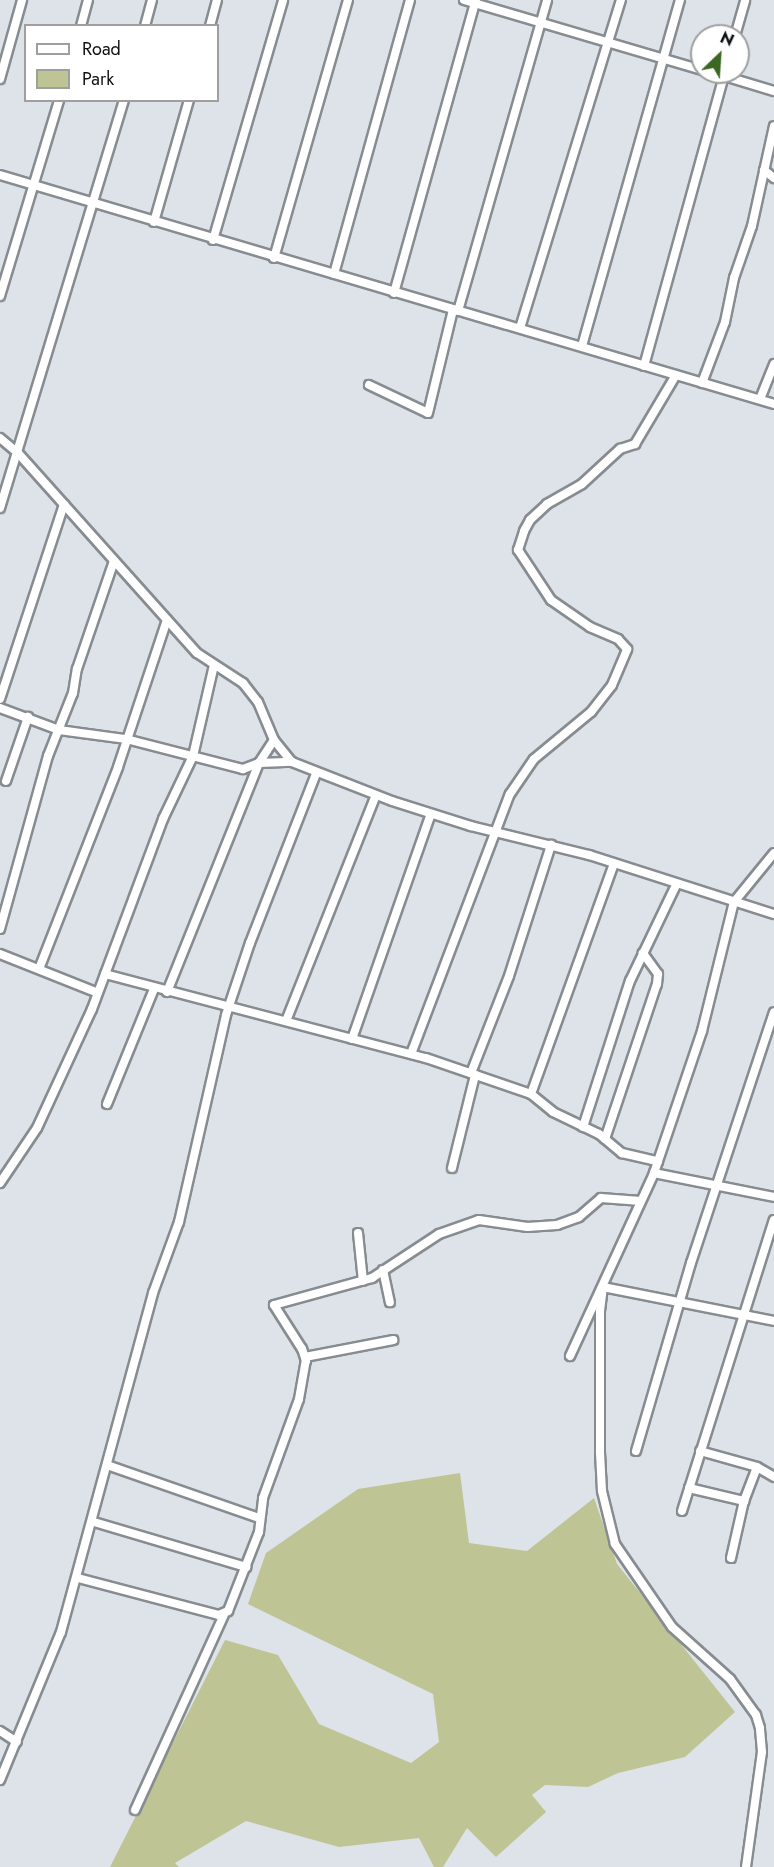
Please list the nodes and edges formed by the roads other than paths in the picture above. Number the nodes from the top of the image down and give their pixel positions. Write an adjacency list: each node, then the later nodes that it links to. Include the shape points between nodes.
1 (22, 0): 22 (street)
2 (88, 0): 14 (street)
3 (153, 0): 15 (street)
4 (217, 0): 16 (street)
5 (283, 0): 36 (street)
6 (348, 0): 37 (street)
7 (410, 0): 38 (street)
8 (464, 0): 13 (street)
9 (547, 0): 17 (street)
10 (621, 0): 19 (street)
11 (680, 0): 20 (street)
12 (745, 0): 18 (street)
13 (476, 2): 17 (street); 39 (street)
14 (82, 24)
15 (146, 24)
16 (211, 24)
17 (540, 24): 19 (street); 41 (street)
18 (738, 24)
19 (609, 42): 20 (street); 42 (street)
20 (663, 59): 21 (street); 43 (street)
21 (690, 67)
22 (0, 79)
23 (750, 83): 25 (street)
24 (721, 84): 45 (street)
25 (774, 91)
26 (59, 102): 33 (street)
27 (123, 102): 34 (street)
28 (188, 102): 35 (street)
29 (774, 126): 30 (street)
30 (764, 170): 32 (street); 47 (street, via 725,322)
31 (0, 175): 33 (street)
32 (774, 178)
33 (35, 186): 34 (street); 40 (street)
34 (94, 204): 35 (street); 52 (street)
35 (154, 222): 36 (street)
36 (213, 240): 37 (street)
37 (274, 258): 38 (street)
38 (334, 274): 39 (street)
39 (394, 293): 41 (street)
40 (0, 296)
41 (455, 310): 42 (street); 48 (street, via 428,414)
42 (520, 328): 43 (street)
43 (582, 346): 45 (street)
44 (774, 364): 49 (street)
45 (644, 366): 46 (street)
46 (676, 375): 47 (street); 71 (street, via 635,444 620,448 582,484 547,504 524,531 518,550 551,600 590,627 618,639 627,649 612,686 591,712 534,759 510,794)
47 (702, 383): 49 (street)
48 (369, 385)
49 (760, 399): 50 (street)
50 (774, 404)
51 (0, 438): 52 (street)
52 (18, 453): 53 (street); 54 (street)
53 (64, 504): 55 (street); 58 (street)
54 (0, 508)
55 (114, 561): 56 (street); 61 (street)
56 (167, 620): 57 (street); 62 (street)
57 (214, 665): 63 (street, via 243,683 258,702); 64 (street)
58 (0, 699)
59 (0, 708): 60 (street)
60 (28, 717): 61 (street); 68 (street)
61 (58, 730): 62 (street); 78 (street)
62 (126, 739): 64 (street); 81 (street)
63 (274, 740): 65 (street); 66 (street)
64 (193, 756): 66 (street, via 243,769); 82 (street, via 163,819)
65 (292, 762): 66 (street); 67 (street)
66 (259, 764): 84 (street)
67 (316, 774): 69 (street); 86 (street)
68 (6, 781)
69 (376, 795): 70 (street); 88 (street)
70 (431, 813): 71 (street); 89 (street)
71 (493, 831): 72 (street); 90 (street, via 468,909)
72 (551, 845): 74 (street); 91 (street)
73 (774, 852): 76 (street)
74 (614, 864): 75 (street); 92 (street)
75 (676, 885): 76 (street); 79 (street)
76 (734, 902): 77 (street); 96 (street, via 702,1030)
77 (774, 914)
78 (0, 928)
79 (643, 953): 94 (street); 95 (street, via 658,974 657,984)
80 (0, 954): 81 (street)
81 (39, 969): 85 (street)
82 (105, 974): 83 (street); 85 (street)
83 (154, 989): 84 (street); 93 (street)
84 (167, 992): 86 (street)
85 (98, 993): 99 (street, via 37,1128)
86 (230, 1005): 88 (street); 117 (street, via 179,1222 153,1293)
87 (774, 1012): 100 (street)
88 (286, 1021): 89 (street)
89 (352, 1039): 90 (street)
90 (411, 1054): 91 (street)
91 (473, 1074): 92 (street); 97 (street)
92 (531, 1094): 94 (street)
93 (107, 1104)
94 (583, 1127): 95 (street)
95 (605, 1139): 96 (street, via 628,1156)
96 (658, 1161): 98 (street)
97 (452, 1168)
98 (654, 1173): 100 (street); 102 (street)
99 (0, 1183)
100 (717, 1185): 101 (street); 109 (street)
101 (774, 1197)
102 (641, 1201): 105 (street, via 601,1198 579,1217 556,1226 527,1227 479,1220 439,1233); 107 (street)
103 (774, 1220): 110 (street)
104 (358, 1233): 106 (street)
105 (383, 1270): 106 (street); 108 (street)
106 (363, 1281): 114 (street, via 274,1305)
107 (603, 1287): 109 (street); 113 (street); 133 (street, via 600,1452 602,1491 615,1544 672,1627 730,1679 756,1715 762,1752)
108 (390, 1302)
109 (681, 1302): 110 (street); 115 (street)
110 (744, 1314): 111 (street); 116 (street)
111 (774, 1321)
112 (393, 1340): 114 (street)
113 (570, 1356)
114 (305, 1357): 123 (street, via 299,1399)
115 (636, 1451)
116 (700, 1451): 118 (street); 120 (street)
117 (107, 1465): 123 (street); 124 (street)
118 (757, 1467): 119 (street); 121 (street)
119 (774, 1477)
120 (689, 1488): 121 (street); 122 (street)
121 (744, 1501): 125 (street)
122 (682, 1511)
123 (259, 1518): 126 (street, via 259,1532)
124 (94, 1522): 126 (street); 127 (street)
125 (731, 1558)
126 (246, 1567): 128 (street)
127 (78, 1578): 128 (street); 130 (street, via 62,1632)
128 (224, 1615): 132 (street)
129 (0, 1731): 130 (street)
130 (17, 1742): 131 (street)
131 (0, 1780)
132 (135, 1810)
133 (746, 1867)

